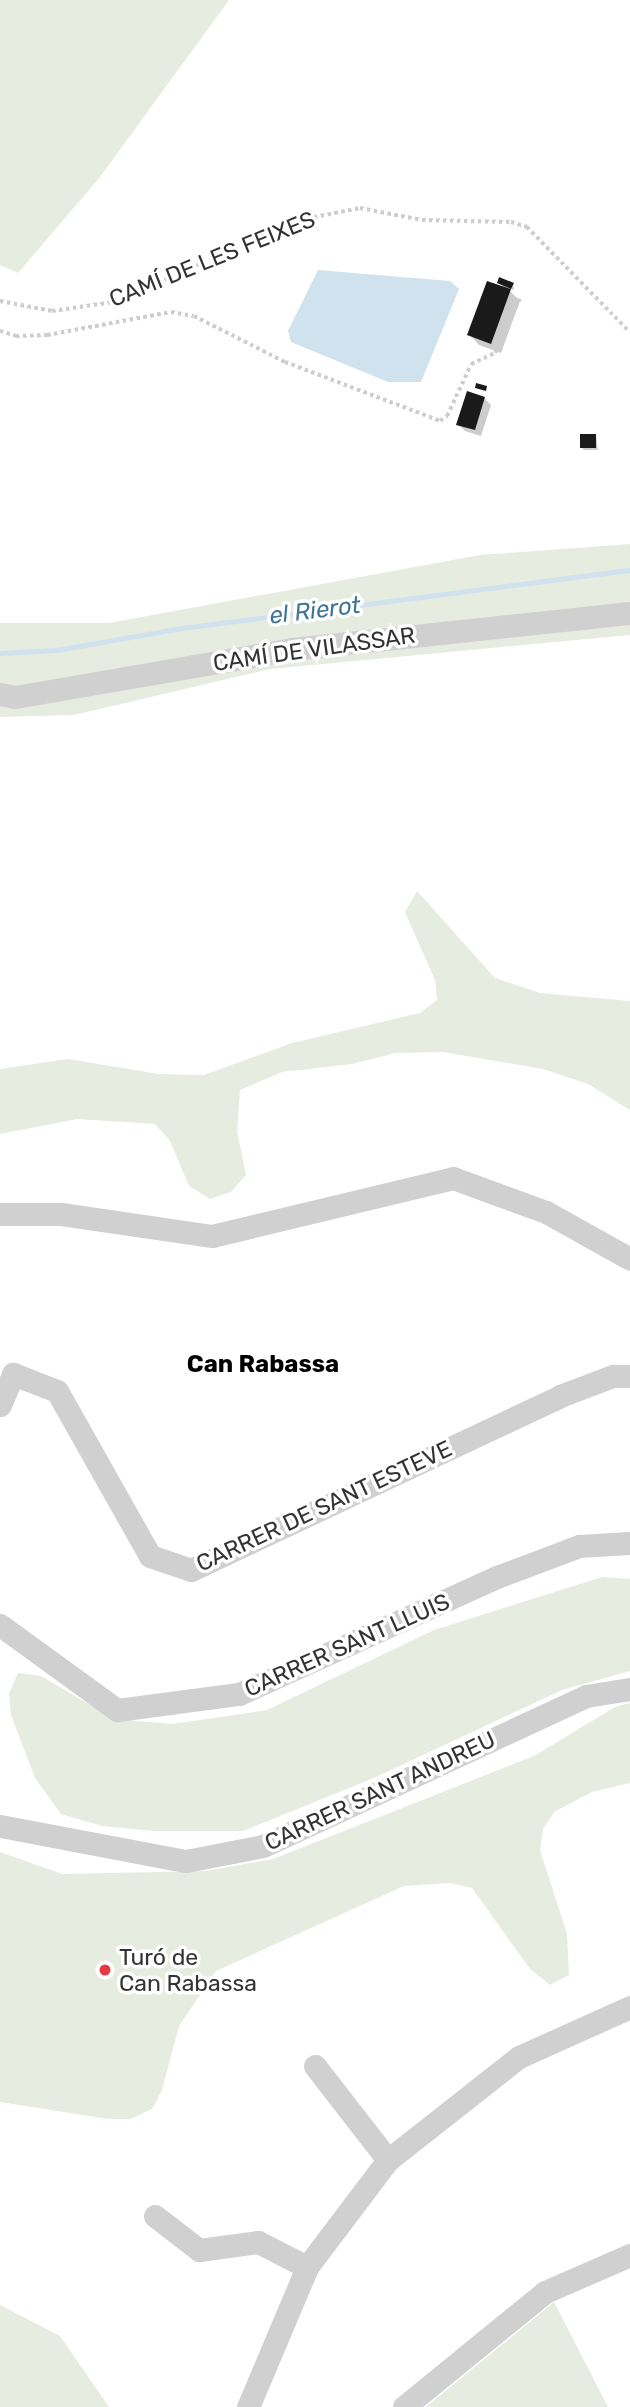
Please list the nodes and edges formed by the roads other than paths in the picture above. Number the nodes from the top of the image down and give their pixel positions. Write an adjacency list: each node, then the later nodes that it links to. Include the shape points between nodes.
1 (630, 613): 2 (street, CAMÍ DE VILASSAR, via 292,649 15,697)
2 (0, 694)
3 (0, 1214): 4 (street, via 61,1214 212,1236 453,1178 546,1212)
4 (630, 1259)
5 (630, 1376): 6 (street, CARRER DE SANT ESTEVE, via 613,1376 560,1396 191,1570 150,1556 57,1391 13,1374)
6 (0, 1405)
7 (630, 1543): 8 (street, CARRER SANT LLUIS, via 579,1546 544,1559 239,1693 117,1710)
8 (0, 1625)
9 (630, 1689): 10 (street, CARRER SANT ANDREU, via 586,1696 263,1846 186,1861)
10 (0, 1826)
11 (630, 2007): 13 (street, via 519,2057)
12 (316, 2066): 13 (street)
13 (388, 2160): 16 (street)
14 (155, 2217): 16 (street, via 199,2250 258,2242)
15 (630, 2255): 18 (street, via 545,2292)
16 (307, 2267): 17 (street)
17 (248, 2407)
18 (404, 2407)

